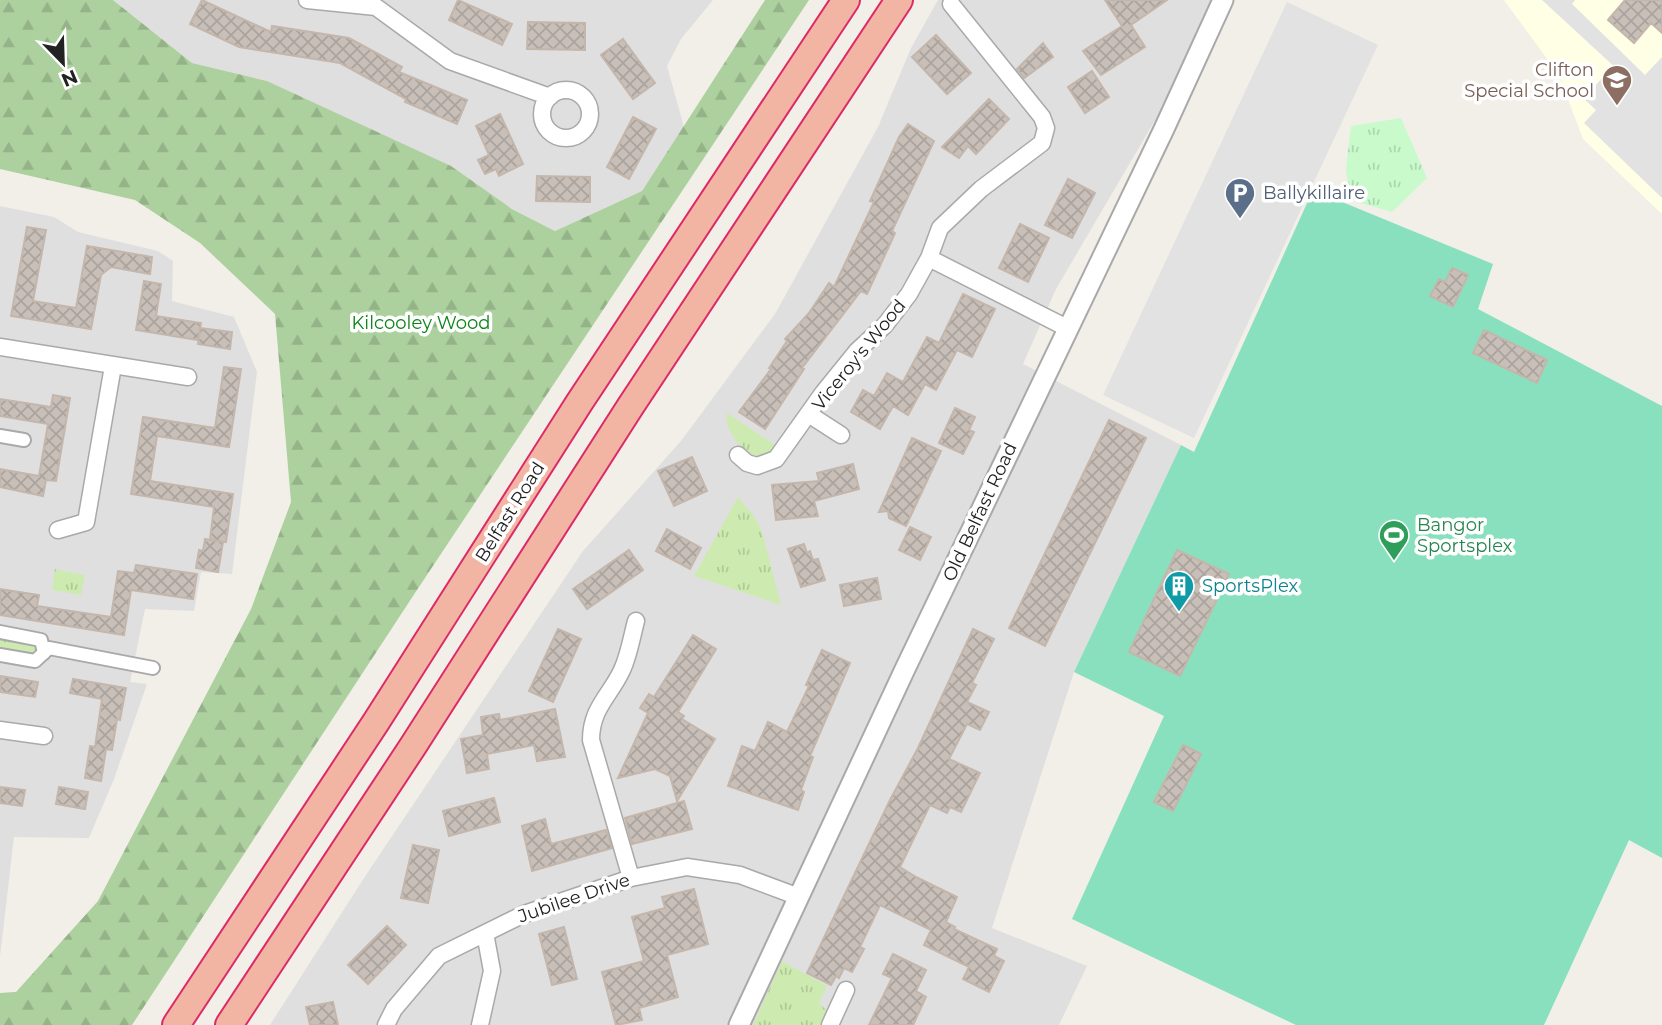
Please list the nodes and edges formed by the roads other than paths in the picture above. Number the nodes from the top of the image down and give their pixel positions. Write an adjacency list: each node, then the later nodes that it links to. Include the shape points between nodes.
1 (307, 0): 5 (street)
2 (846, 0): 30 (highway, Belfast Road)
3 (898, 0): 31 (highway)
4 (1223, 0): 9 (street, Old Belfast Road)
5 (377, 3): 7 (street, via 397,24 450,61)
6 (951, 4): 8 (street, Viceroy's Wood, via 1042,117 1046,128 1042,143 981,189 940,228)
7 (550, 97)
8 (929, 258): 9 (street); 13 (street, Viceroy's Wood, via 909,294)
9 (1067, 328): 27 (street, Old Belfast Road)
10 (0, 346): 11 (street)
11 (113, 366): 12 (street); 18 (street, via 86,522)
12 (188, 377)
13 (810, 415): 14 (street, Viceroy's Wood); 17 (street, Viceroy's Wood, via 776,460 757,466)
14 (841, 435)
15 (0, 436): 16 (street)
16 (24, 440)
17 (738, 455)
18 (58, 530)
19 (636, 621): 26 (street, via 623,669 591,725 591,740)
20 (0, 632): 21 (street, via 41,640)
21 (44, 653): 22 (street, via 34,661); 23 (street, via 49,648)
22 (0, 655)
23 (153, 668)
24 (0, 730): 25 (street)
25 (44, 736)
26 (631, 878): 27 (street, Jubilee Drive, via 687,867 740,875); 28 (street, Jubilee Drive, via 524,914)
27 (799, 897): 34 (street, Old Belfast Road)
28 (485, 933): 32 (street, Jubilee Drive, via 439,956); 33 (street, via 492,971)
29 (846, 990): 35 (street)
30 (176, 1025)
31 (229, 1025)
32 (386, 1025)
33 (480, 1025)
34 (739, 1025)
35 (830, 1025)

